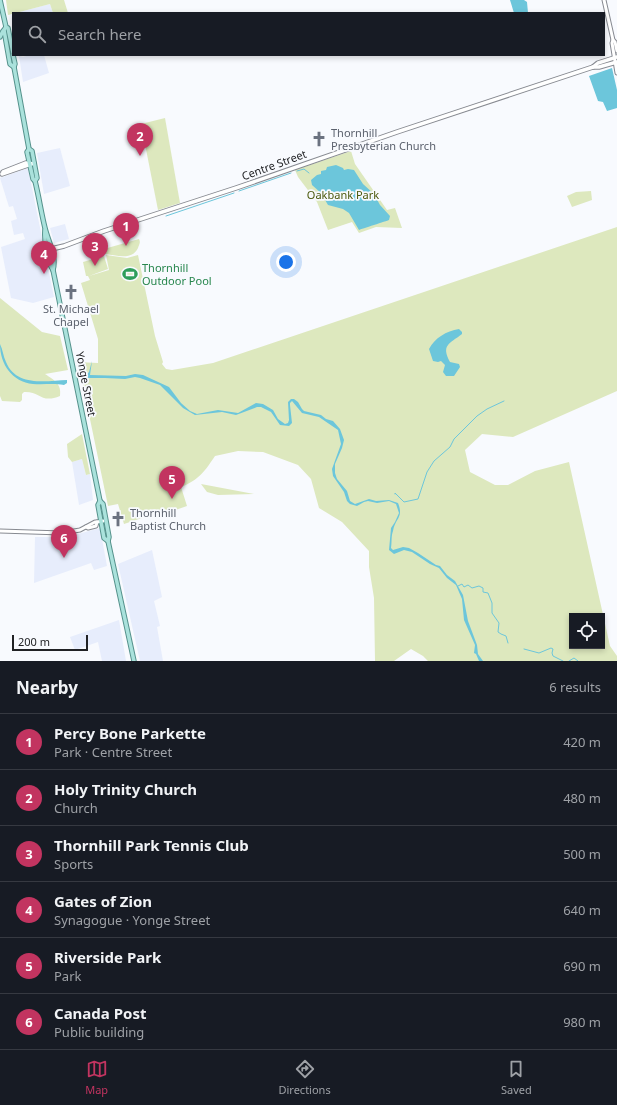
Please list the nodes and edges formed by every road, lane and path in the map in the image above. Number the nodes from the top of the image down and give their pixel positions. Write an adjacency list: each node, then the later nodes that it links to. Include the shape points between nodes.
1 (0, 0): 3 (main road, Yonge Street)
2 (604, 0): 5 (street)
3 (5, 28): 4 (main road); 6 (main road, Yonge Street, via 8,28); 10 (main road, Yonge Street, via 10,64)
4 (0, 37)
5 (613, 40): 7 (street); 9 (street)
6 (12, 46)
7 (617, 51)
8 (14, 56): 10 (main road, Yonge Street)
9 (616, 60): 11 (street); 15 (main road, Centre Street)
10 (14, 67): 12 (main road, Yonge Street, via 29,149 27,152)
11 (617, 73)
12 (32, 163): 13 (main road, via 26,163); 14 (main road, Yonge Street, via 33,179 36,182)
13 (1, 174)
14 (45, 230): 15 (main road, Yonge Street); 16 (main road, Yonge Street)
15 (51, 249): 16 (main road, Centre Street); 17 (main road, Yonge Street)
16 (47, 250): 17 (main road, Yonge Street)
17 (53, 270): 18 (main road, Yonge Street)
18 (100, 501): 19 (main road, Yonge Street); 20 (main road, Yonge Street)
19 (104, 508): 20 (main road); 21 (main road, Yonge Street)
20 (99, 510): 22 (main road, Yonge Street)
21 (106, 520): 22 (street); 24 (main road, Yonge Street, via 110,537)
22 (99, 522): 23 (street, via 96,526 62,533); 24 (main road, Yonge Street, via 104,538)
23 (0, 531)
24 (108, 541): 25 (main road, Yonge Street)
25 (134, 661)

